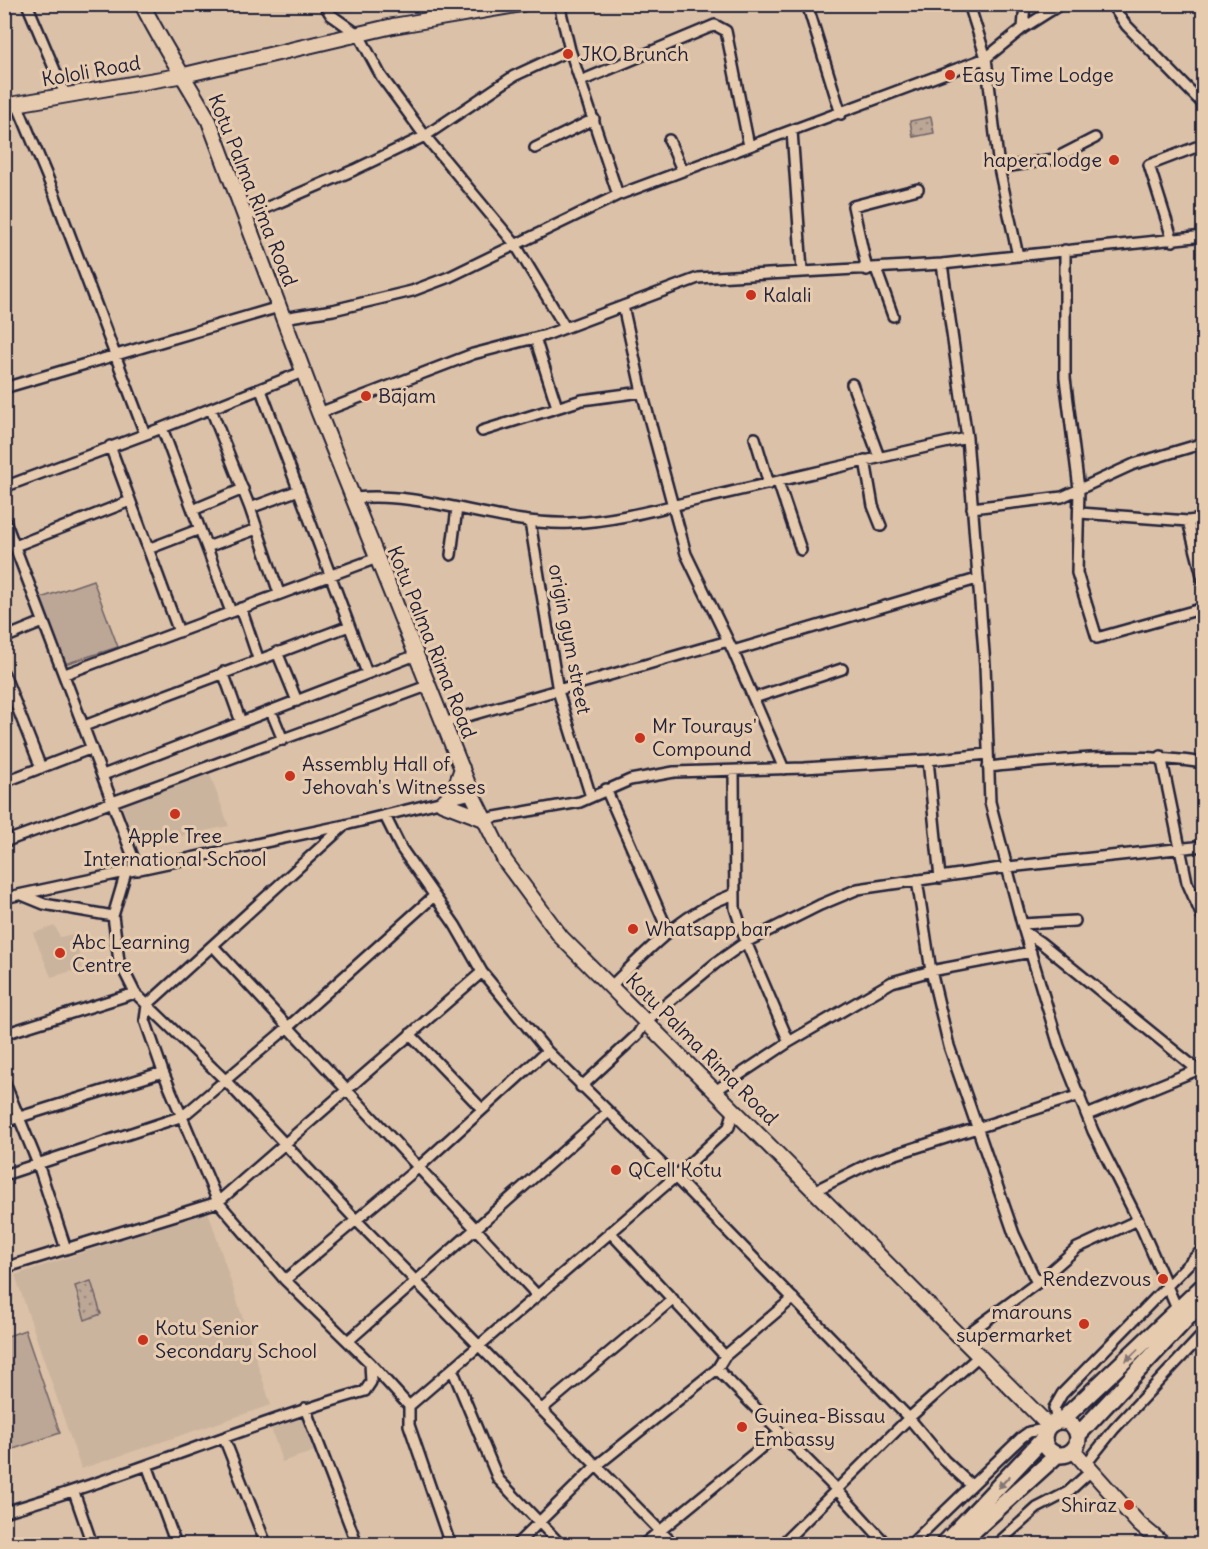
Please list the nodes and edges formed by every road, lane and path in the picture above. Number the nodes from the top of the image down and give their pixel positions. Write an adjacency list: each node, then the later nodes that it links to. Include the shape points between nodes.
1 (27, 4): 19 (street)
2 (142, 4): 17 (street, Kotu Palma Rima Road, via 163,46)
3 (324, 4): 14 (street, via 332,15)
4 (429, 4): 12 (street)
5 (522, 4): 12 (street, Kololi Road)
6 (559, 4): 15 (street)
7 (807, 4): 22 (street)
8 (969, 4): 16 (street)
9 (1025, 4): 13 (street)
10 (1061, 4): 13 (street)
11 (1111, 4): 21 (street, via 1126,25)
12 (433, 19): 14 (street, Kololi Road)
13 (1023, 27): 16 (street)
14 (360, 35): 17 (street, Kololi Road); 25 (street, via 381,76)
15 (570, 50): 18 (street); 25 (street, via 514,76)
16 (986, 58): 22 (street); 31 (street)
17 (184, 75): 19 (street, Kololi Road); 35 (street, Kotu Palma Rima Road, via 209,121)
18 (581, 81): 23 (street); 29 (street, via 715,25 726,30)
19 (65, 94): 20 (street, Kololi Road)
20 (11, 105): 49 (street)
21 (1203, 105)
22 (841, 114): 24 (street)
23 (594, 119): 30 (street); 34 (street)
24 (792, 131): 29 (street); 42 (street)
25 (425, 136): 35 (street); 38 (street)
26 (1095, 138): 31 (street, via 1054,159)
27 (669, 140): 32 (street)
28 (1203, 144): 37 (street, via 1149,165)
29 (749, 146): 32 (street)
30 (535, 148)
31 (999, 168): 40 (street)
32 (682, 170): 34 (street)
33 (918, 189): 43 (street, via 853,206)
34 (618, 195): 38 (street)
35 (245, 217): 45 (street, Kotu Palma Rima Road)
36 (1203, 236): 37 (street)
37 (1173, 241): 39 (street)
38 (515, 244): 45 (street, via 412,291 333,310); 47 (street)
39 (1065, 250): 40 (street); 70 (street, via 1065,378)
40 (1018, 256): 41 (street)
41 (942, 264): 43 (street); 62 (street)
42 (802, 270): 43 (street); 44 (street, via 698,278)
43 (871, 270): 46 (street)
44 (623, 306): 47 (street); 54 (street)
45 (281, 313): 49 (street); 50 (street, Kotu Palma Rima Road)
46 (893, 316)
47 (565, 327): 48 (street)
48 (535, 338): 55 (street); 57 (street, via 473,354)
49 (116, 356): 52 (street); 60 (street)
50 (305, 371): 53 (street); 57 (street, Kotu Palma Rima Road)
51 (852, 384): 65 (street)
52 (4, 388)
53 (261, 390): 56 (street); 71 (street)
54 (642, 392): 55 (street); 74 (street)
55 (557, 407): 59 (street)
56 (212, 409): 58 (street); 69 (street)
57 (319, 412): 72 (street, Kotu Palma Rima Road)
58 (162, 428): 60 (street); 78 (street)
59 (482, 431)
60 (145, 434): 64 (street)
61 (755, 438): 67 (street)
62 (967, 438): 65 (street); 77 (street)
63 (1203, 443): 70 (street, via 1134,464)
64 (110, 446): 68 (street); 73 (street)
65 (879, 456): 66 (street)
66 (865, 460): 67 (street); 84 (street, via 873,506)
67 (774, 483): 74 (street); 90 (street)
68 (4, 486)
69 (243, 489): 75 (street); 78 (street)
70 (1079, 489): 77 (street, via 1062,497); 79 (street)
71 (300, 490): 75 (street); 93 (street)
72 (355, 498): 76 (street); 92 (street, Kotu Palma Rima Road)
73 (130, 501): 87 (street); 89 (street)
74 (673, 505): 83 (street, via 599,520); 103 (street, via 686,554)
75 (250, 508): 86 (street)
76 (457, 508): 83 (street); 91 (street)
77 (972, 508): 94 (street)
78 (193, 510): 85 (street)
79 (1080, 513): 82 (street); 97 (street, via 1077,573 1096,638)
80 (4, 518): 87 (street)
81 (1203, 519): 82 (street)
82 (1188, 521): 95 (street)
83 (530, 522): 114 (street, origin gym street)
84 (881, 526)
85 (200, 529): 88 (street); 89 (street)
86 (258, 530): 88 (street); 96 (street)
87 (15, 546): 99 (street)
88 (207, 547): 98 (street)
89 (148, 549): 101 (street)
90 (801, 550)
91 (451, 555)
92 (376, 558): 93 (street); 106 (street, Kotu Palma Rima Road)
93 (330, 573): 96 (street); 100 (street)
94 (977, 579): 104 (street); 123 (street, via 985,665)
95 (1203, 583)
96 (279, 593): 98 (street)
97 (1203, 608)
98 (236, 610): 101 (street); 107 (street)
99 (43, 622): 102 (street); 112 (street)
100 (349, 626): 105 (street); 110 (street)
101 (179, 632): 112 (street)
102 (4, 638)
103 (728, 641): 104 (street); 114 (street)
104 (733, 651): 115 (street)
105 (277, 652): 107 (street); 116 (street)
106 (416, 655): 110 (street); 113 (street, Kotu Palma Rima Road)
107 (258, 658): 109 (street)
108 (842, 669): 115 (street)
109 (223, 672): 118 (street); 120 (street)
110 (367, 673): 116 (street)
111 (4, 674): 128 (street)
112 (65, 674): 120 (street)
113 (427, 686): 119 (street, Kotu Palma Rima Road); 121 (street)
114 (558, 691): 119 (street); 136 (street, origin gym street)
115 (754, 698): 130 (street)
116 (297, 701): 117 (street)
117 (271, 711): 118 (street); 121 (street)
118 (242, 722): 132 (street)
119 (443, 723): 129 (street, Kotu Palma Rima Road)
120 (84, 726): 122 (street)
121 (283, 740): 137 (street)
122 (92, 748): 128 (street); 132 (street)
123 (987, 754): 125 (street); 127 (street)
124 (1161, 756): 126 (street); 127 (street, via 1091,757); 144 (street)
125 (928, 760): 130 (street); 148 (street)
126 (1203, 763)
127 (988, 767): 145 (street, via 990,802)
128 (41, 768): 133 (street)
129 (462, 768): 135 (street, Kotu Palma Rima Road); 138 (street, via 454,791)
130 (784, 769): 131 (street)
131 (734, 771): 134 (street, via 674,772); 150 (street)
132 (103, 775): 137 (street)
133 (4, 782)
134 (606, 789): 136 (street); 158 (street)
135 (472, 794): 138 (street); 140 (street, Kotu Palma Rima Road)
136 (591, 797): 140 (street)
137 (114, 801): 142 (street); 146 (street)
138 (442, 803): 139 (street); 140 (street)
139 (386, 816): 141 (street); 152 (street, via 401,848)
140 (484, 819): 164 (street, Kotu Palma Rima Road, via 505,861 537,907)
141 (345, 825): 146 (street); 160 (street)
142 (4, 842)
143 (1203, 846): 144 (street)
144 (1182, 847): 145 (street); 156 (street, via 1187,882)
145 (1008, 867): 148 (street); 157 (street)
146 (138, 870): 147 (street)
147 (126, 872): 151 (street); 154 (street)
148 (940, 878): 149 (street)
149 (917, 880): 159 (street, via 858,889); 162 (street)
150 (734, 894): 158 (street, via 706,904); 159 (street)
151 (20, 895): 153 (street); 154 (street, via 44,904)
152 (434, 896): 163 (street); 168 (street)
153 (4, 898)
154 (113, 916): 165 (street, via 119,961)
155 (1075, 921): 157 (street)
156 (1203, 921)
157 (1023, 928): 161 (street); 174 (street)
158 (668, 931): 164 (street)
159 (746, 942): 167 (street); 171 (street)
160 (213, 946): 166 (street); 168 (street)
161 (1030, 952): 162 (street); 180 (street, via 1059,1046)
162 (931, 971): 171 (street, via 892,982); 188 (street, via 949,1046)
163 (482, 972): 170 (street); 172 (street)
164 (611, 986): 167 (street, Kotu Palma Rima Road)
165 (135, 993): 166 (street); 169 (street)
166 (147, 1005): 173 (street, via 145,1020); 175 (street)
167 (646, 1021): 177 (street, via 637,1035); 179 (street, Kotu Palma Rima Road)
168 (287, 1028): 175 (street); 178 (street)
169 (4, 1034)
170 (410, 1034): 178 (street); 182 (street)
171 (789, 1042): 179 (street)
172 (547, 1051): 177 (street); 182 (street)
173 (164, 1072): 185 (street); 186 (street)
174 (1200, 1072): 184 (street)
175 (224, 1079): 185 (street); 189 (street)
176 (4, 1081): 186 (street)
177 (581, 1087): 183 (street)
178 (347, 1088): 189 (street); 191 (street)
179 (715, 1091): 181 (street, Kotu Palma Rima Road)
180 (1080, 1095): 184 (street); 188 (street)
181 (734, 1109): 193 (street, via 729,1127); 194 (street, Kotu Palma Rima Road)
182 (482, 1110): 191 (street)
183 (608, 1112): 193 (street); 198 (street)
184 (1087, 1115): 197 (street)
185 (183, 1116): 190 (street); 195 (street)
186 (18, 1117): 187 (street); 190 (street)
187 (4, 1122)
188 (976, 1127): 194 (street, via 874,1161); 205 (street, via 1014,1234)
189 (285, 1145): 195 (street); 196 (street)
190 (38, 1164): 192 (street); 201 (street)
191 (419, 1167): 196 (street); 198 (street)
192 (4, 1175)
193 (675, 1177): 199 (street); 209 (street)
194 (816, 1190): 214 (street, Kotu Palma Rima Road)
195 (218, 1202): 201 (street); 203 (street)
196 (355, 1219): 203 (street); 204 (street)
197 (1138, 1220): 205 (street, via 1077,1248); 207 (street)
198 (476, 1230): 204 (street); 208 (street)
199 (610, 1232): 208 (street); 210 (street)
200 (1203, 1248): 207 (street)
201 (66, 1249): 202 (street)
202 (4, 1268)
203 (285, 1280): 215 (street)
204 (417, 1281): 215 (street); 216 (street)
205 (1037, 1283): 214 (street)
206 (1203, 1285): 212 (main road)
207 (1168, 1287): 212 (street); 228 (street, via 1062,1394 1054,1408)
208 (537, 1295): 216 (street)
209 (793, 1298): 217 (street); 227 (street)
210 (673, 1299): 217 (street); 226 (street)
211 (1203, 1300): 230 (main road)
212 (1178, 1311): 228 (main road, one-way to 228)
213 (1203, 1334): 236 (street, via 1114,1429)
214 (962, 1338): 218 (street, Kotu Palma Rima Road)
215 (348, 1341): 219 (street)
216 (479, 1344): 221 (street); 226 (street)
217 (725, 1356): 220 (street)
218 (979, 1356): 227 (street); 228 (street, Kotu Palma Rima Road)
219 (370, 1363): 222 (street); 223 (street, via 371,1382)
220 (717, 1369): 229 (street); 235 (street)
221 (453, 1371): 224 (street); 241 (street, via 498,1479)
222 (389, 1384): 223 (street); 224 (street)
223 (365, 1391): 225 (street)
224 (409, 1407): 247 (street, via 409,1425)
225 (305, 1408): 231 (street); 246 (street)
226 (542, 1409): 235 (street)
227 (909, 1418): 237 (street); 238 (street)
228 (1051, 1427): 230 (main road, via 1071,1424); 233 (main road, via 1047,1448); 237 (street, via 1029,1432); 255 (main road, one-way to 255)
229 (779, 1433): 238 (street); 242 (street)
230 (1078, 1435): 232 (main road)
231 (224, 1438): 234 (street); 245 (street)
232 (1073, 1450): 233 (main road); 236 (street)
233 (1057, 1455): 256 (main road)
234 (147, 1465): 239 (street); 244 (street)
235 (595, 1467): 241 (street); 242 (street)
236 (1089, 1467): 257 (street, via 1068,1492 1036,1508); 258 (street)
237 (971, 1485): 254 (street)
238 (837, 1490): 252 (street); 253 (street)
239 (74, 1492): 240 (street); 243 (street)
240 (4, 1512)
241 (539, 1522): 248 (street); 249 (street)
242 (660, 1530): 250 (street); 251 (street)
243 (92, 1545)
244 (176, 1545)
245 (266, 1545)
246 (357, 1545)
247 (450, 1545)
248 (517, 1545)
249 (560, 1545)
250 (644, 1545)
251 (673, 1545)
252 (782, 1545)
253 (886, 1545)
254 (911, 1545)
255 (944, 1545)
256 (959, 1545)
257 (998, 1545)
258 (1163, 1545)

